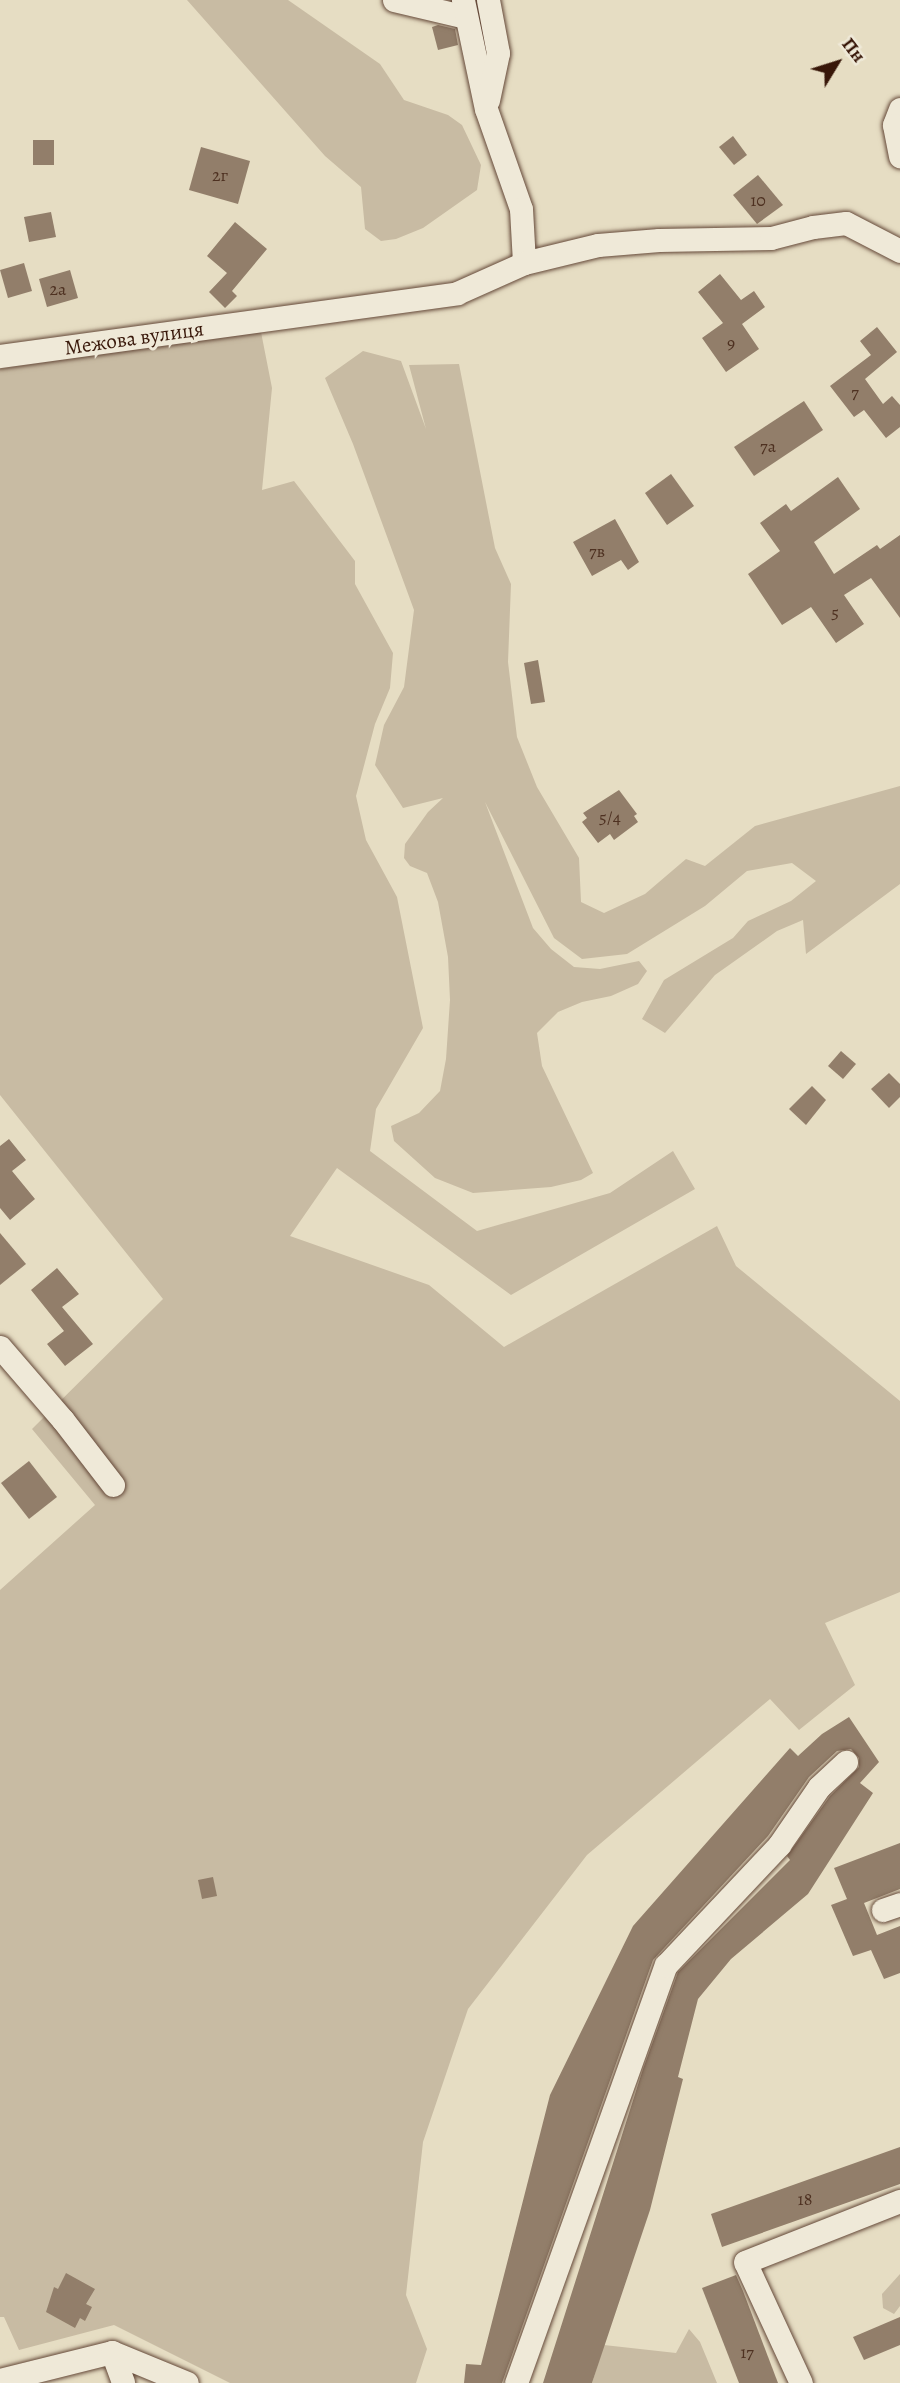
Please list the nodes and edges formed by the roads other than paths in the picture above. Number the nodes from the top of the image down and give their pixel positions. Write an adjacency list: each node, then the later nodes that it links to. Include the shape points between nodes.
1 (394, 0): 3 (street)
2 (488, 0): 4 (street, via 498,53)
3 (465, 8): 4 (street)
4 (486, 109): 8 (street, via 521,209)
5 (900, 109): 6 (street, via 894,125)
6 (900, 156)
7 (900, 251): 8 (street, Межова вулиця, via 846,223 771,238 598,245)
8 (524, 263): 9 (street, Межова вулиця, via 457,293)
9 (0, 356)
10 (0, 1347): 11 (street)
11 (113, 1485)
12 (846, 1762): 18 (street, via 819,1787 779,1845 666,1965)
13 (900, 2201): 19 (street, via 745,2262)
14 (112, 2352): 15 (street); 16 (street); 17 (street)
15 (0, 2380)
16 (123, 2383)
17 (187, 2383)
18 (516, 2383)
19 (801, 2383)

